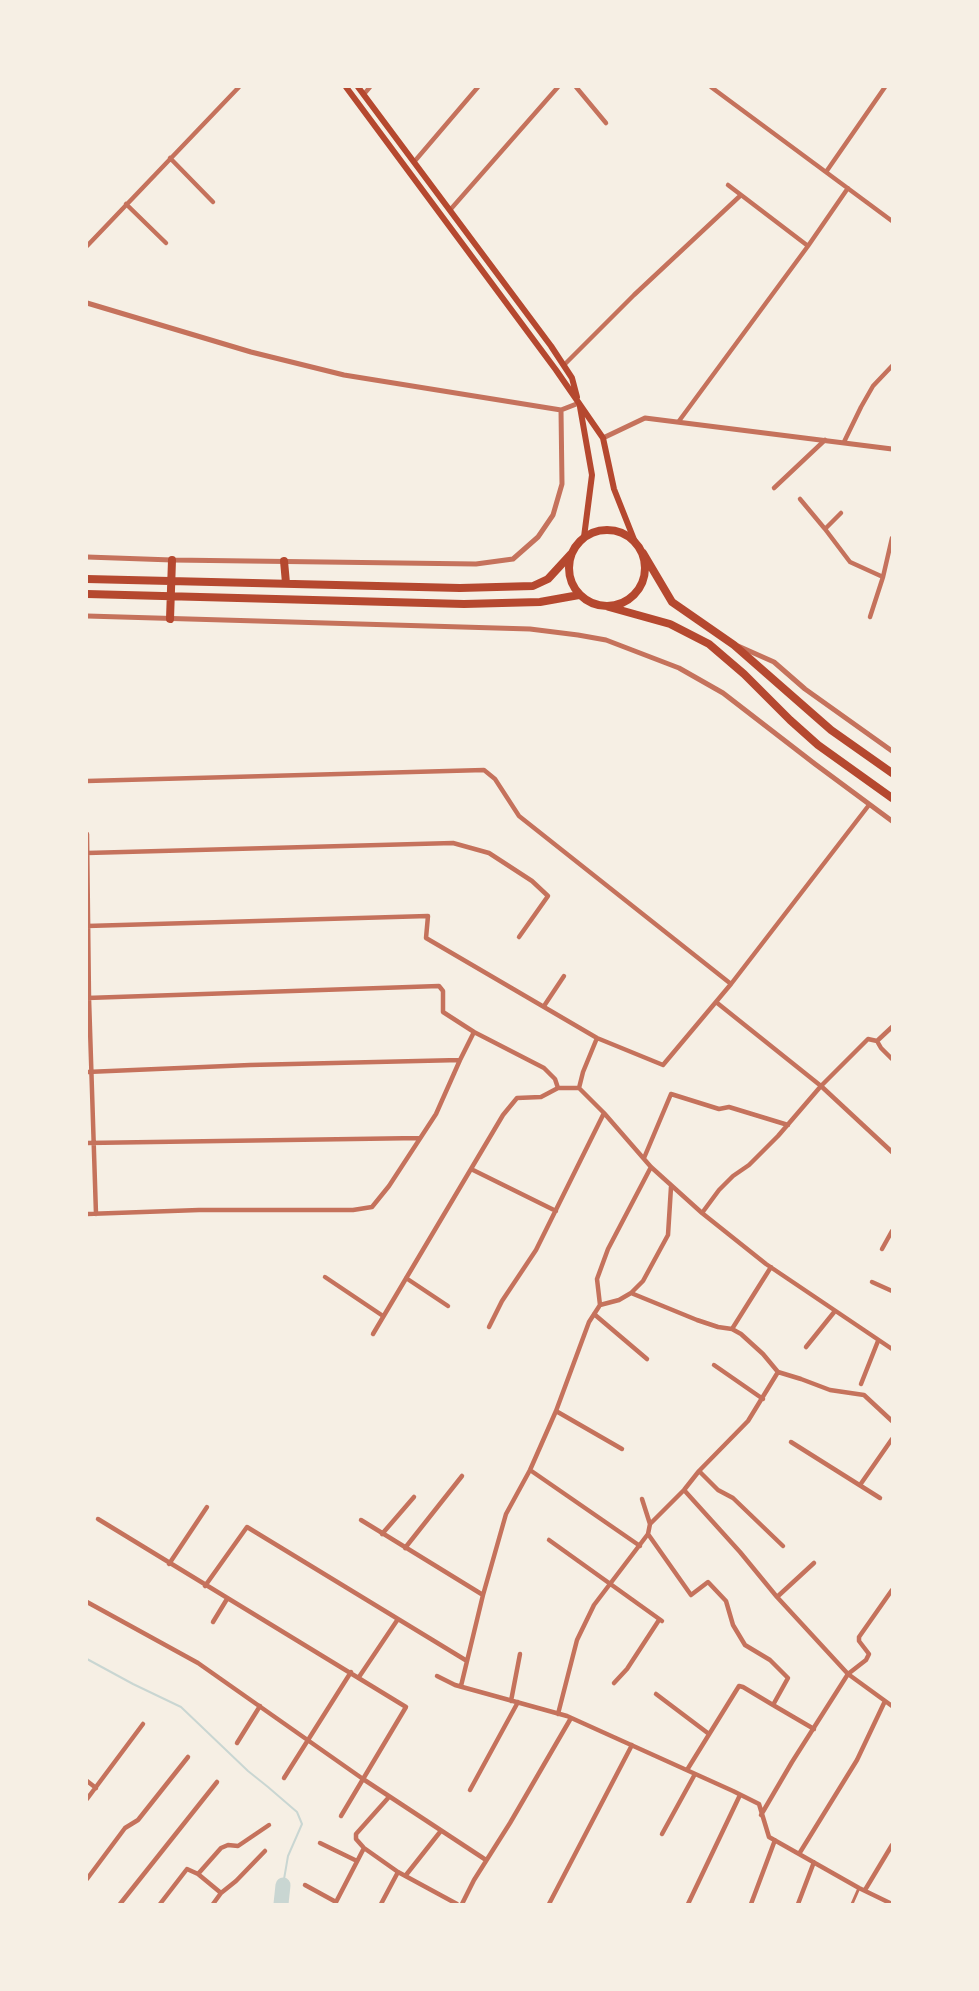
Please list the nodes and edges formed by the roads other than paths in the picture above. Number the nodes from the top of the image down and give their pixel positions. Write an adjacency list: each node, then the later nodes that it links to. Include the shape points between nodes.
1 (239, 87): 13 (street)
2 (346, 87): 29 (main road)
3 (358, 87): 11 (main road)
4 (370, 87): 11 (street)
5 (478, 87): 14 (street)
6 (558, 87): 21 (street)
7 (576, 87): 12 (street)
8 (711, 87): 10 (street)
9 (885, 87): 15 (street)
10 (718, 89): 15 (street)
11 (363, 94): 14 (main road)
12 (606, 123)
13 (170, 158): 19 (street); 20 (street)
14 (414, 162): 21 (main road)
15 (826, 172): 17 (street)
16 (728, 185): 18 (street)
17 (848, 188): 22 (street); 25 (street)
18 (741, 195): 25 (street); 27 (street)
19 (213, 201)
20 (126, 204): 23 (street); 24 (street)
21 (450, 210): 27 (main road)
22 (892, 221)
23 (166, 243)
24 (87, 246)
25 (808, 246): 31 (street)
26 (87, 303): 30 (street, via 344,375)
27 (564, 365): 29 (main road)
28 (892, 366): 34 (street, via 873,386)
29 (579, 403): 30 (street); 32 (main road); 40 (main road, via 591,475)
30 (561, 410): 47 (street, via 562,484 553,515 538,537 513,559 476,564)
31 (679, 421): 32 (street, via 645,418); 33 (street)
32 (603, 438): 42 (main road, via 614,489)
33 (825, 440): 34 (street); 36 (street)
34 (844, 442): 35 (street)
35 (892, 449)
36 (774, 488)
37 (800, 499): 39 (street)
38 (841, 513): 39 (street)
39 (825, 529): 48 (street, via 850,562)
40 (584, 537): 42 (highway, via 599,531 615,531); 44 (highway)
41 (892, 538): 48 (street)
42 (635, 542): 43 (highway)
43 (643, 553): 55 (highway, via 646,572 640,589 627,602); 59 (highway, via 672,602)
44 (571, 554): 51 (highway, via 548,579 533,586); 53 (highway, via 569,576)
45 (87, 557): 46 (street)
46 (172, 560): 47 (street); 50 (highway)
47 (284, 561): 51 (highway)
48 (884, 577): 57 (street)
49 (87, 579): 50 (highway)
50 (171, 581): 51 (highway); 54 (highway)
51 (286, 583)
52 (87, 594): 54 (highway)
53 (579, 595): 54 (highway, via 540,602 464,604); 55 (highway, via 588,602)
54 (171, 596): 58 (highway)
55 (609, 607): 63 (highway, via 670,624 709,645 818,745)
56 (87, 616): 58 (street)
57 (870, 617)
58 (170, 619): 64 (street, via 530,629 606,640 679,668 723,693)
59 (734, 645): 60 (street, via 774,662); 61 (highway, via 831,730)
60 (892, 751)
61 (892, 773)
62 (87, 781): 71 (street, via 484,770 495,779 519,816)
63 (892, 798)
64 (869, 805): 65 (street); 71 (street)
65 (892, 821)
66 (87, 834): 67 (street)
67 (87, 853): 68 (street); 69 (street, via 453,843 489,853 548,896)
68 (88, 926): 72 (street); 74 (street, via 428,916 426,938)
69 (519, 937)
70 (564, 976): 74 (street)
71 (731, 984): 73 (street)
72 (88, 998): 76 (street, via 439,986 443,1012); 81 (street)
73 (716, 1002): 77 (street, via 663,1065); 82 (street)
74 (544, 1006): 77 (street)
75 (892, 1027): 78 (street)
76 (474, 1032): 80 (street); 83 (street, via 544,1068)
77 (597, 1038): 84 (street)
78 (877, 1041): 79 (street); 82 (street, via 868,1039)
79 (892, 1059)
80 (459, 1060): 81 (street); 87 (street, via 436,1114)
81 (89, 1072): 89 (street)
82 (821, 1086): 86 (street); 90 (street)
83 (558, 1088): 84 (street); 93 (street, via 541,1097 517,1098)
84 (579, 1088): 85 (street)
85 (604, 1113): 91 (street); 95 (street)
86 (788, 1125): 91 (street, via 671,1094); 96 (street, via 718,1190)
87 (420, 1138): 89 (street); 98 (street, via 372,1207)
88 (87, 1143): 89 (street)
89 (94, 1143): 98 (street)
90 (892, 1152)
91 (644, 1158): 92 (street)
92 (651, 1167): 94 (street); 107 (street, via 608,1249 597,1279)
93 (471, 1169): 95 (street); 103 (street)
94 (671, 1187): 96 (street); 106 (street, via 668,1235 643,1281)
95 (556, 1211): 112 (street)
96 (702, 1213): 101 (street)
97 (87, 1214): 98 (street)
98 (96, 1214)
99 (892, 1231): 100 (street)
100 (882, 1248)
101 (771, 1267): 109 (street); 113 (street)
102 (325, 1277): 111 (street)
103 (406, 1278): 108 (street); 111 (street)
104 (872, 1282): 105 (street)
105 (892, 1291)
106 (631, 1293): 107 (street); 113 (street, via 697,1320)
107 (600, 1305): 110 (street)
108 (448, 1306)
109 (835, 1311): 115 (street); 116 (street)
110 (594, 1314): 118 (street); 123 (street)
111 (383, 1316): 114 (street)
112 (489, 1327)
113 (732, 1329): 120 (street, via 756,1347)
114 (373, 1334)
115 (879, 1341): 117 (street); 121 (street)
116 (806, 1347)
117 (892, 1349)
118 (647, 1359)
119 (714, 1365): 122 (street)
120 (778, 1372): 122 (street); 124 (street, via 830,1390 864,1395)
121 (861, 1384)
122 (764, 1399): 129 (street, via 748,1421)
123 (556, 1411): 127 (street); 128 (street)
124 (892, 1421)
125 (892, 1439): 131 (street)
126 (791, 1442): 131 (street)
127 (622, 1449)
128 (530, 1470): 143 (street); 151 (street, via 506,1514)
129 (699, 1470): 132 (street); 144 (street)
130 (462, 1476): 145 (street)
131 (860, 1485): 134 (street)
132 (684, 1490): 139 (street); 152 (street)
133 (414, 1497): 140 (street)
134 (880, 1498)
135 (642, 1499): 139 (street)
136 (207, 1507): 147 (street)
137 (98, 1519): 147 (street)
138 (361, 1520): 140 (street)
139 (650, 1524): 141 (street)
140 (382, 1534): 145 (street)
141 (648, 1534): 143 (street); 169 (street, via 691,1595 708,1582 726,1601 733,1625 745,1645 770,1660 788,1678)
142 (549, 1540): 148 (street)
143 (640, 1546): 148 (street)
144 (783, 1546)
145 (405, 1548): 151 (street)
146 (814, 1563): 152 (street)
147 (170, 1564): 149 (street)
148 (610, 1584): 163 (street, via 660,1621); 172 (street, via 594,1605 577,1640)
149 (205, 1586): 153 (street); 155 (street, via 247,1527)
150 (892, 1590): 160 (street, via 859,1637 869,1654)
151 (483, 1595): 158 (street)
152 (777, 1597): 160 (street)
153 (227, 1599): 156 (street); 159 (street)
154 (87, 1602): 170 (street, via 198,1663)
155 (398, 1618): 158 (street); 162 (street)
156 (213, 1622)
157 (520, 1654): 166 (street)
158 (467, 1661): 164 (street)
159 (351, 1672): 162 (street); 177 (street)
160 (848, 1674): 167 (street); 175 (street)
161 (437, 1676): 164 (street)
162 (359, 1677): 184 (street, via 406,1707)
163 (614, 1683)
164 (461, 1686): 166 (street)
165 (656, 1694): 176 (street)
166 (511, 1701): 168 (street)
167 (885, 1701): 171 (street); 202 (street, via 857,1760)
168 (518, 1702): 172 (street); 188 (street)
169 (773, 1704): 175 (street); 176 (street, via 739,1686)
170 (260, 1706): 177 (street); 178 (street)
171 (892, 1706)
172 (558, 1714): 173 (street)
173 (572, 1718): 179 (street); 203 (street)
174 (142, 1724): 187 (street)
175 (813, 1729): 192 (street)
176 (709, 1734): 181 (street)
177 (308, 1742): 183 (street); 184 (street)
178 (237, 1743)
179 (632, 1746): 181 (street); 222 (street)
180 (188, 1757): 209 (street, via 138,1820 125,1828)
181 (687, 1770): 182 (street)
182 (695, 1774): 189 (street); 196 (street)
183 (284, 1778)
184 (363, 1779): 190 (street); 193 (street)
185 (87, 1781): 187 (street)
186 (217, 1782): 216 (street)
187 (96, 1788): 191 (street)
188 (470, 1790)
189 (740, 1795): 192 (street, via 759,1804); 223 (street)
190 (389, 1797): 195 (street); 200 (street, via 356,1834)
191 (87, 1799)
192 (761, 1815): 197 (street, via 769,1837)
193 (341, 1816)
194 (269, 1826): 207 (street, via 238,1846 221,1848)
195 (440, 1832): 203 (street); 208 (street)
196 (662, 1834)
197 (775, 1840): 202 (street); 224 (street)
198 (320, 1843): 204 (street)
199 (892, 1845): 212 (street)
200 (364, 1848): 204 (street); 206 (street)
201 (265, 1851): 213 (street)
202 (799, 1854): 205 (street)
203 (486, 1860): 221 (street)
204 (357, 1861): 215 (street)
205 (814, 1862): 211 (street); 225 (street)
206 (398, 1872): 208 (street); 219 (street)
207 (198, 1874): 213 (street); 217 (street, via 187,1869)
208 (406, 1875): 220 (street)
209 (87, 1879)
210 (305, 1885): 215 (street)
211 (859, 1888): 212 (street); 226 (street)
212 (865, 1890): 214 (street)
213 (221, 1893): 218 (street)
214 (881, 1898): 227 (street); 228 (street)
215 (335, 1903)
216 (120, 1904)
217 (160, 1904)
218 (213, 1904)
219 (381, 1904)
220 (457, 1904)
221 (462, 1904)
222 (549, 1904)
223 (688, 1904)
224 (751, 1904)
225 (798, 1904)
226 (852, 1904)
227 (878, 1904)
228 (892, 1904)

